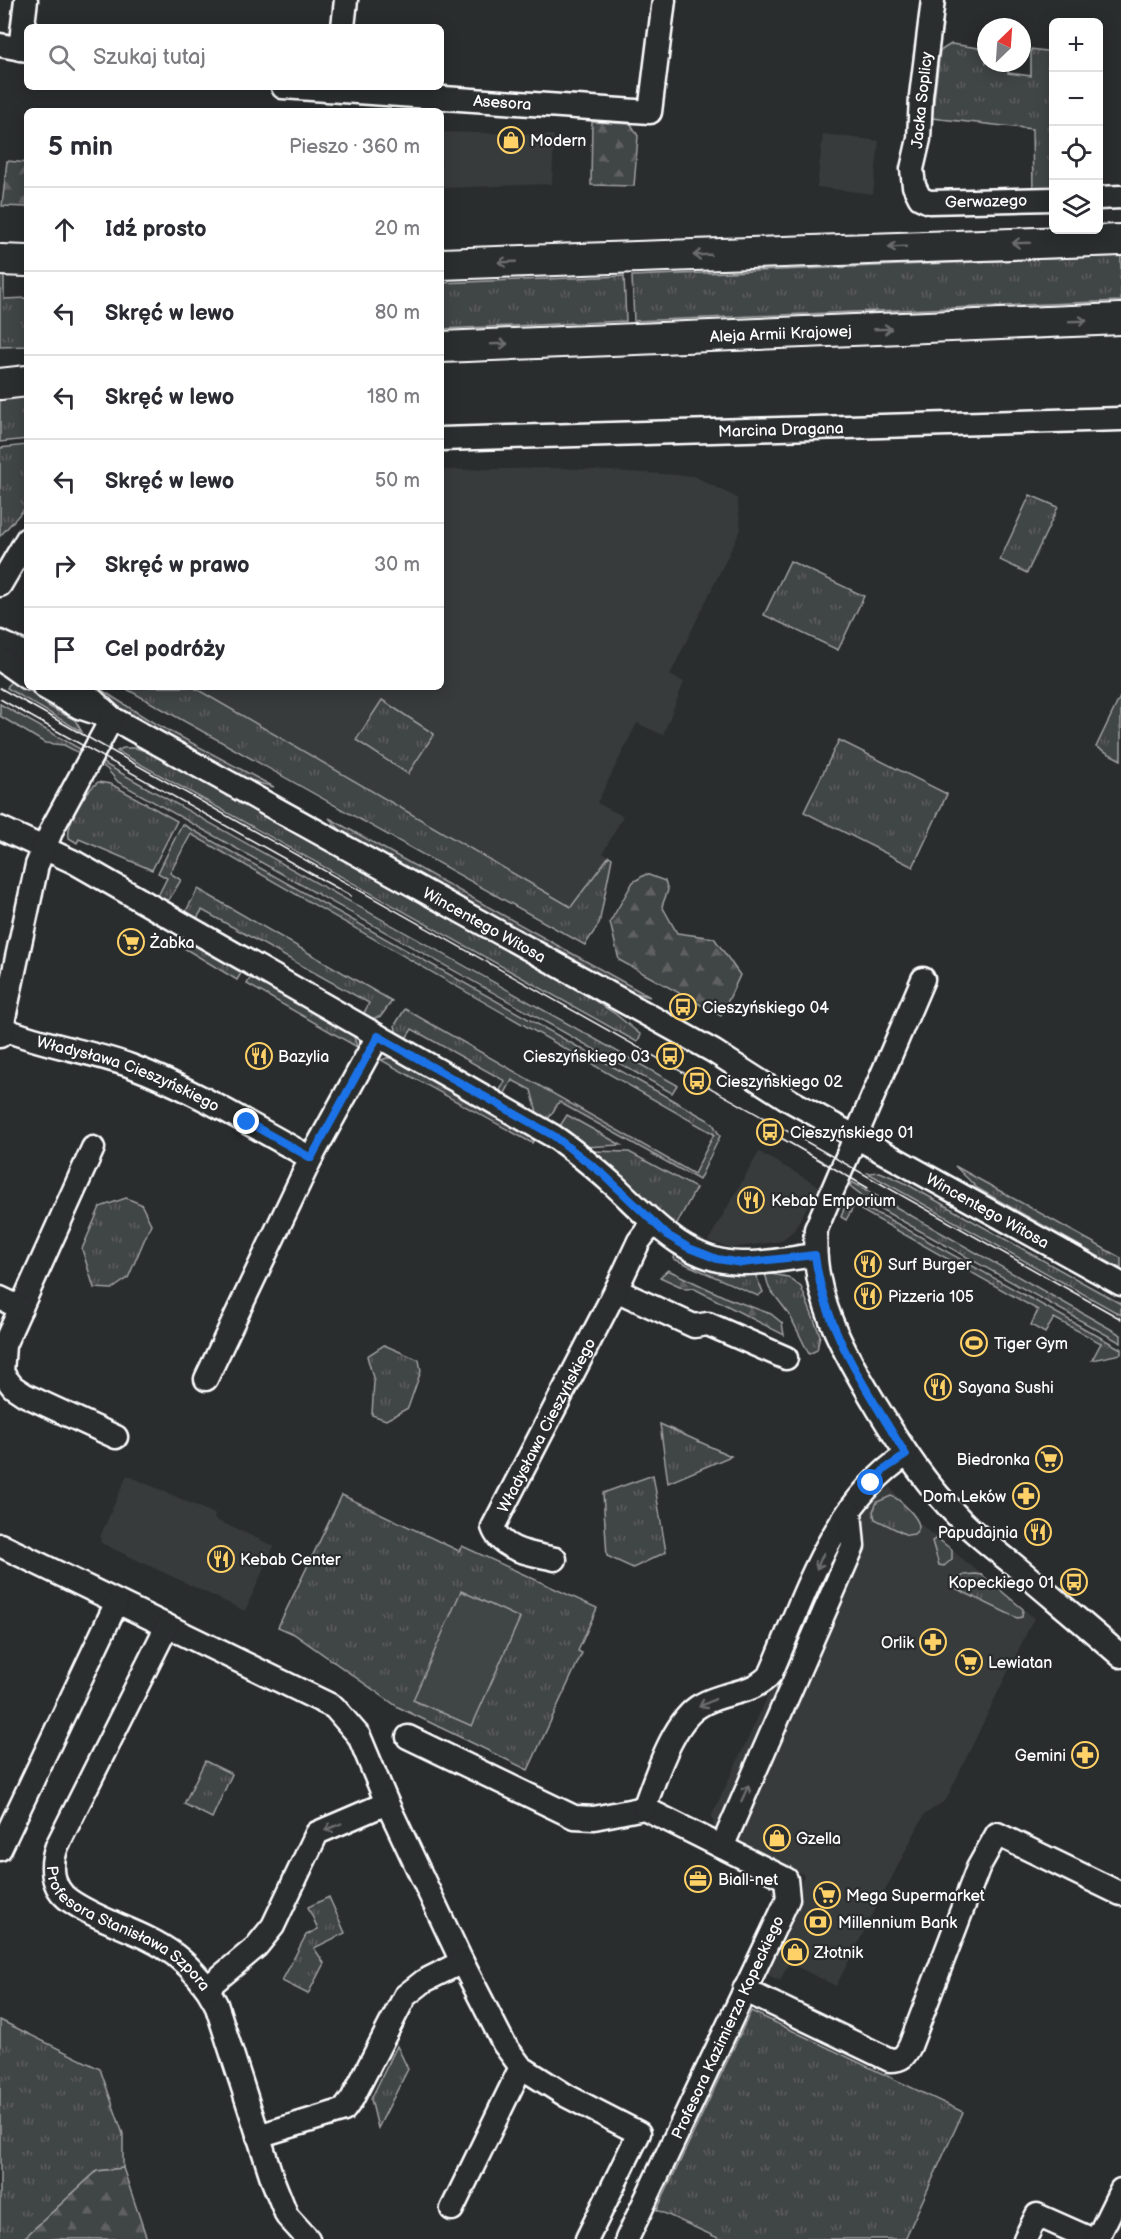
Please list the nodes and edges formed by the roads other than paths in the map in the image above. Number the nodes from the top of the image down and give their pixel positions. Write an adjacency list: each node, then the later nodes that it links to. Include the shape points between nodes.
1 (26, 0): 6 (street)
2 (346, 0): 5 (street)
3 (664, 0): 7 (street, Asesora, via 650,112)
4 (933, 0): 9 (street, Jacka Soplicy, via 919,139 912,169)
5 (343, 24)
6 (16, 48)
7 (335, 90)
8 (1121, 197): 10 (street)
9 (920, 198): 11 (street, Gerwazego, via 929,202)
10 (1103, 198)
11 (1049, 199)
12 (1121, 240): 15 (main road, one-way to 15)
13 (0, 260): 14 (main road)
14 (24, 261)
15 (444, 264)
16 (1121, 319): 17 (main road, Aleja Armii Krajowej, one-way to 16)
17 (444, 347)
18 (24, 381): 19 (main road)
19 (0, 384)
20 (1121, 419): 21 (street, Marcina Dragana)
21 (444, 439)
22 (24, 544): 23 (street)
23 (0, 585)
24 (0, 642): 25 (street)
25 (24, 653)
26 (0, 659): 27 (street)
27 (24, 676)
28 (49, 690): 30 (street, Wincentego Witosa, via 79,707)
29 (83, 690): 30 (street, Wincentego Witosa)
30 (112, 718): 32 (street); 36 (street, Wincentego Witosa, via 713,1051 791,1101)
31 (0, 828): 32 (street)
32 (44, 847): 34 (street); 35 (street)
33 (923, 979): 36 (street)
34 (2, 1033): 38 (street, Władysława Cieszyńskiego, via 130,1065 217,1106)
35 (378, 1036): 38 (street); 39 (street, via 554,1136 603,1174)
36 (854, 1135): 40 (street, via 816,1229); 41 (street, Wincentego Witosa)
37 (93, 1148): 44 (street)
38 (311, 1158): 46 (street)
39 (653, 1223): 40 (street, via 689,1248 730,1262); 42 (street, Władysława Cieszyńskiego, via 639,1241)
40 (815, 1255): 48 (street, via 821,1293 845,1352)
41 (1121, 1284)
42 (616, 1290): 45 (street, via 694,1326 708,1324); 51 (street, Władysława Cieszyńskiego, via 493,1527 496,1535 518,1550)
43 (0, 1298): 44 (street)
44 (21, 1308): 47 (street, via 4,1345 2,1374 25,1395)
45 (786, 1358)
46 (206, 1379)
47 (116, 1437)
48 (906, 1455): 49 (street, via 878,1476); 54 (street, via 962,1521)
49 (850, 1512): 57 (street, one-way to 57, via 831,1536 771,1673 753,1688 721,1695 689,1714); 58 (street, one-way to 49, via 853,1546)
50 (0, 1545): 52 (street)
51 (555, 1559)
52 (117, 1602): 53 (street); 59 (street)
53 (167, 1626): 56 (street, via 334,1707 359,1736); 62 (street, Profesora Stanisława Szpora, via 57,1846 53,1877 69,1900 174,1954)
54 (1121, 1656)
55 (408, 1737): 57 (street, via 574,1817 594,1818)
56 (387, 1803): 61 (street); 62 (street, one-way to 62, via 317,1833 273,1926 256,1947)
57 (644, 1808): 58 (street, Profesora Kazimierza Kopeckiego)
58 (722, 1847): 63 (street, Profesora Kazimierza Kopeckiego, via 786,1879 789,1889 788,1899)
59 (0, 1849)
60 (1121, 1894): 63 (street, via 997,1834 978,1868 905,2056 898,2060 890,2060)
61 (462, 1962): 64 (street, via 504,2044); 65 (street, via 424,1981 405,1996 344,2110)
62 (208, 1988): 65 (street, Profesora Stanisława Szpora)
63 (744, 1990): 70 (street, Profesora Kazimierza Kopeckiego)
64 (521, 2067): 67 (street); 69 (street, via 639,2133)
65 (258, 2136): 68 (street, Profesora Stanisława Szpora, via 287,2216)
66 (1121, 2190): 73 (street)
67 (452, 2209)
68 (308, 2239)
69 (587, 2239)
70 (627, 2239)
71 (1025, 2239): 72 (street, via 1037,2215)
72 (1091, 2239)
73 (1097, 2239)

